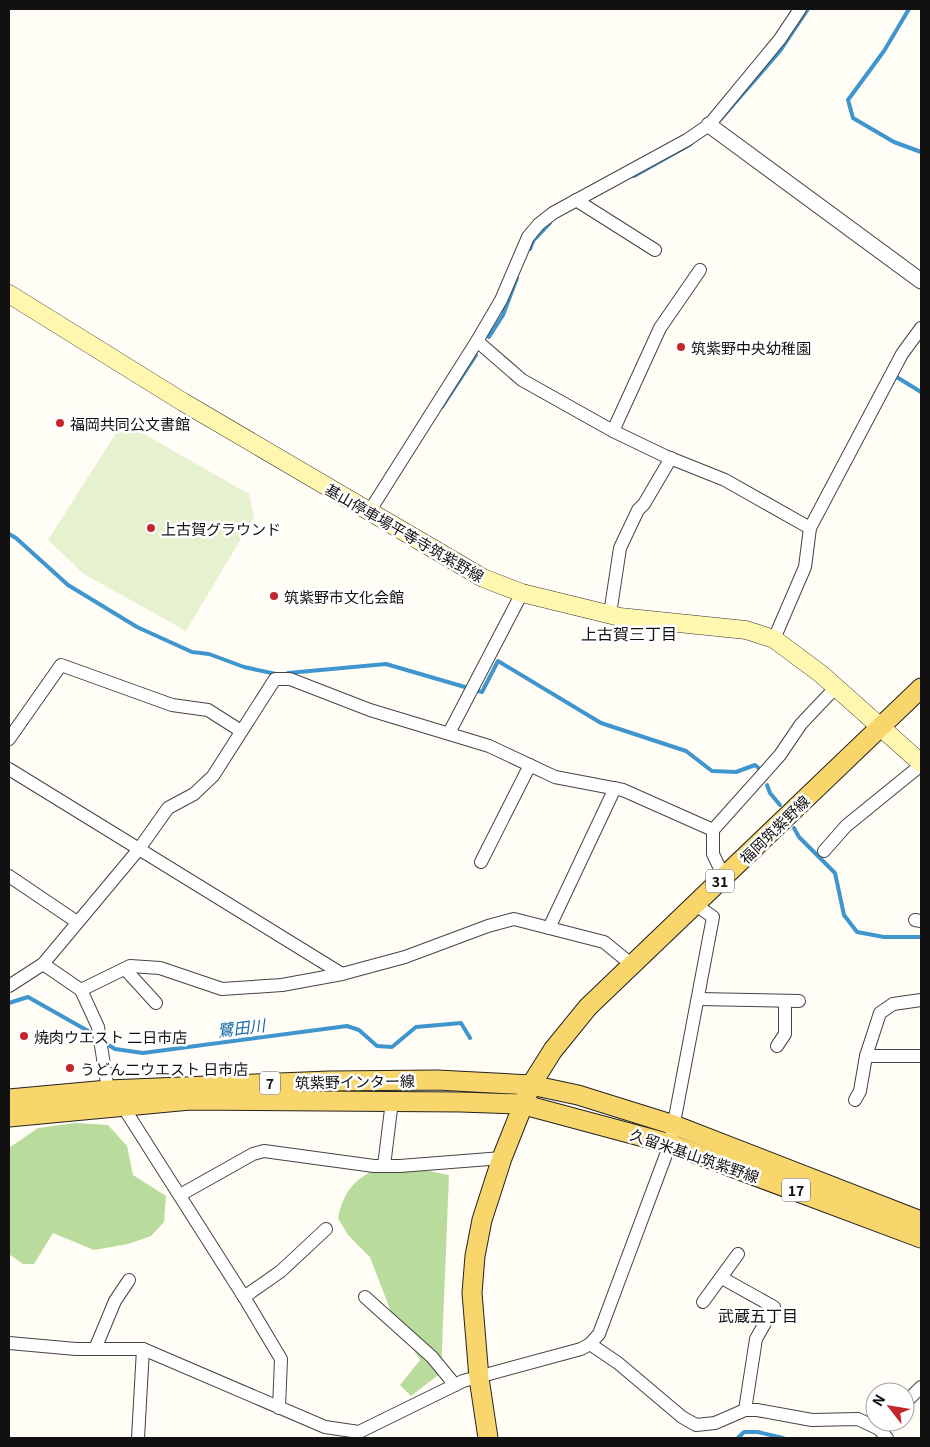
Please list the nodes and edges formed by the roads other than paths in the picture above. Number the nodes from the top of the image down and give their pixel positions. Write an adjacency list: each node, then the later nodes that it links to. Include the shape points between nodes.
1 (800, 9): 2 (street, via 780,39)
2 (709, 125): 3 (street); 6 (street)
3 (576, 200): 4 (street); 9 (street, via 553,212 528,237 501,300)
4 (655, 250)
5 (700, 270): 10 (street, via 660,328)
6 (921, 281)
7 (9, 294): 12 (main road, 基山停車場平等寺筑紫野線)
8 (921, 328): 13 (street, via 902,354)
9 (477, 341): 10 (street, via 522,380); 12 (street)
10 (613, 431): 11 (street)
11 (671, 458): 13 (street, via 725,480); 15 (street, via 638,510 620,548)
12 (369, 512): 14 (main road, 基山停車場平等寺筑紫野線, via 483,578)
13 (810, 528): 16 (street, via 805,567)
14 (522, 593): 15 (main road, 基山停車場平等寺筑紫野線); 21 (street)
15 (610, 614): 16 (main road, 基山停車場平等寺筑紫野線, via 746,630)
16 (774, 639): 17 (main road, 基山停車場平等寺筑紫野線)
17 (836, 687): 19 (main road, 基山停車場平等寺筑紫野線); 27 (street, via 801,724 780,755)
18 (921, 688): 19 (main road, 福岡筑紫野線 / 31)
19 (881, 728): 23 (main road, 基山停車場平等寺筑紫野線); 32 (main road, 福岡筑紫野線 / 31)
20 (241, 731): 21 (street, via 275,680 290,680 370,710); 22 (street, via 208,710 172,705 61,665); 28 (street, via 213,776 194,794 168,808)
21 (449, 733): 24 (street, via 489,746)
22 (9, 739)
23 (921, 764): 29 (street, via 846,826)
24 (530, 765): 26 (street, via 555,777); 30 (street)
25 (9, 769): 28 (street)
26 (615, 788): 27 (street); 35 (street)
27 (714, 830): 32 (street, via 713,854)
28 (139, 848): 34 (street); 39 (street)
29 (824, 851)
30 (481, 862)
31 (9, 876): 34 (street)
32 (724, 877): 33 (main road, 福岡筑紫野線 / 31)
33 (696, 905): 37 (main road, 福岡筑紫野線 / 31); 42 (street, via 713,917)
34 (78, 922): 36 (street)
35 (549, 928): 37 (street, via 604,942); 39 (street, via 514,919 405,957)
36 (43, 964): 40 (street); 41 (street)
37 (632, 964): 50 (main road, 福岡筑紫野線 / 31, via 588,1007 553,1050)
38 (125, 969): 39 (street, via 130,966 160,968 222,989 282,985); 41 (street); 46 (street)
39 (342, 974)
40 (9, 986)
41 (81, 990): 51 (street, via 98,1027)
42 (698, 999): 44 (street); 58 (street)
43 (921, 1000): 48 (street, via 893,1004 880,1013)
44 (785, 1001): 45 (street); 47 (street, via 785,1034)
45 (800, 1001)
46 (156, 1003)
47 (777, 1046)
48 (866, 1056): 49 (street); 53 (street, via 860,1091)
49 (921, 1056)
50 (531, 1085): 51 (main road, 筑紫野インター線 / 7, via 358,1080); 55 (main road); 58 (main road, 久留米基山筑紫野線 / 17, via 578,1095)
51 (108, 1090): 52 (main road, 筑紫野インター線 / 7)
52 (9, 1099)
53 (855, 1100)
54 (392, 1101): 55 (main road, 筑紫野インター線 / 7); 56 (main road, 筑紫野インター線 / 7, via 190,1100); 61 (street)
55 (522, 1104): 59 (main road, 久留米基山筑紫野線 / 17); 60 (main road)
56 (122, 1105): 57 (main road, 筑紫野インター線 / 7); 62 (street)
57 (9, 1117)
58 (674, 1125): 59 (street); 63 (main road, 久留米基山筑紫野線 / 17)
59 (670, 1144): 65 (main road, 久留米基山筑紫野線 / 17); 73 (street, via 599,1334)
60 (502, 1158): 61 (street); 76 (main road, via 474,1256 472,1293)
61 (384, 1166): 62 (street, via 264,1151)
62 (180, 1195): 69 (street)
63 (921, 1221)
64 (326, 1229): 69 (street, via 281,1271)
65 (921, 1238)
66 (738, 1254): 67 (street)
67 (722, 1278): 71 (street); 79 (street, via 774,1307 756,1339)
68 (129, 1280): 74 (street, via 115,1301)
69 (244, 1297): 78 (street, via 281,1360)
70 (366, 1297): 77 (street, via 432,1357)
71 (703, 1302)
72 (9, 1343): 74 (street)
73 (590, 1344): 76 (street); 79 (street, via 696,1425 715,1423)
74 (95, 1349): 75 (street)
75 (143, 1349): 78 (street); 82 (street)
76 (479, 1378): 77 (street); 83 (main road)
77 (455, 1385): 81 (street)
78 (279, 1408): 81 (street, via 325,1426)
79 (745, 1410): 80 (street, via 812,1420 858,1419)
80 (865, 1422)
81 (365, 1435)
82 (138, 1438)
83 (488, 1438)

